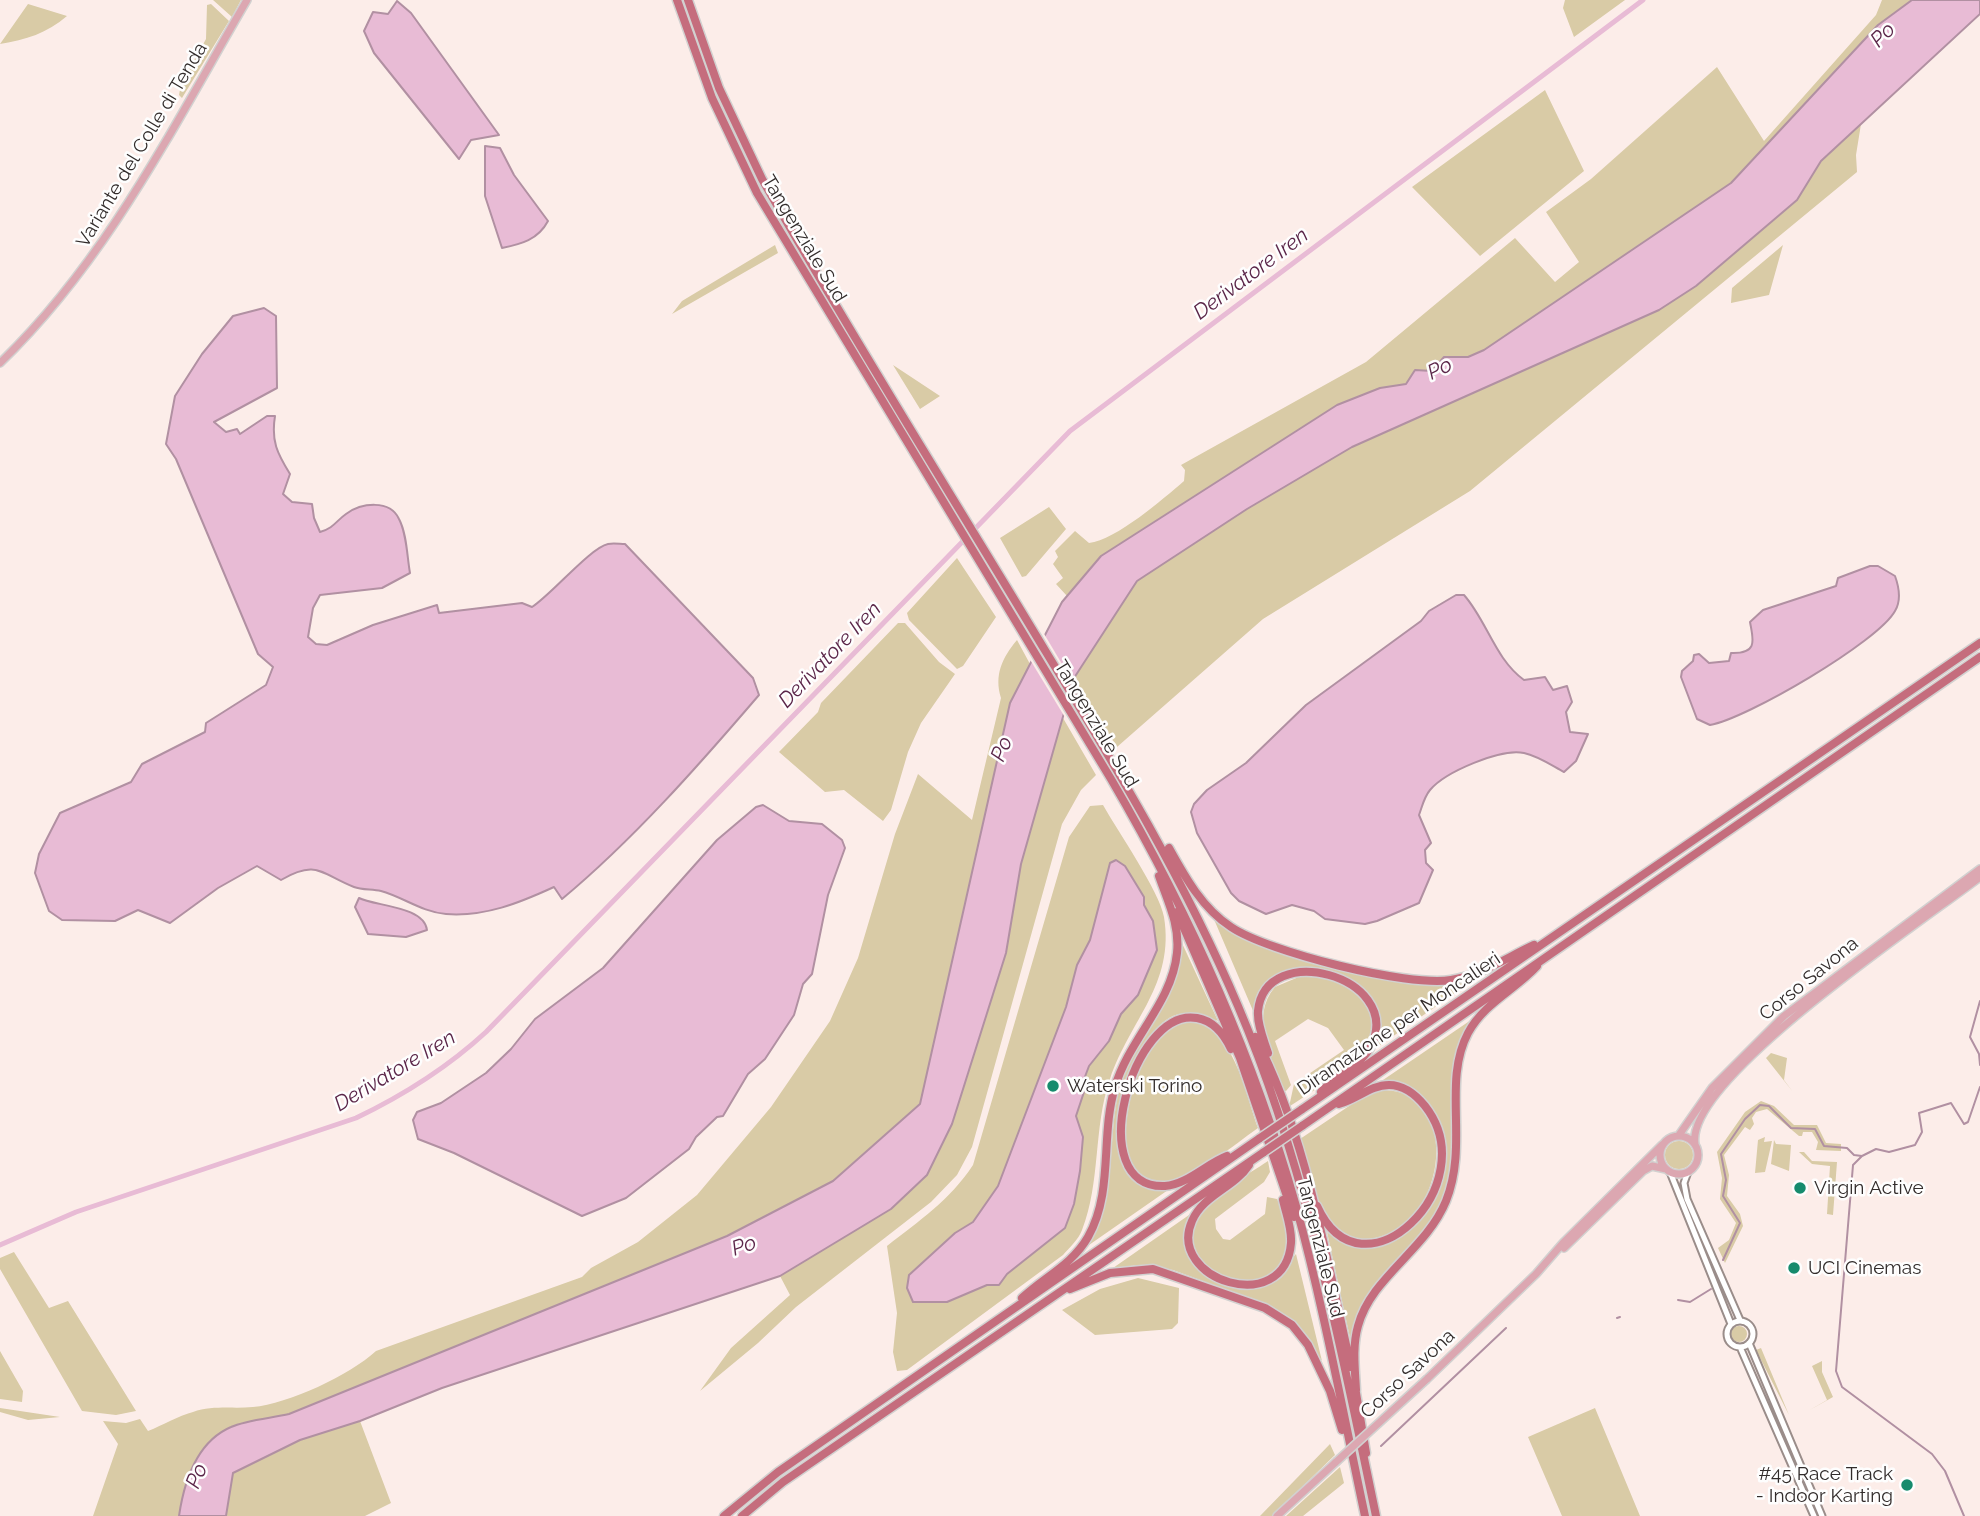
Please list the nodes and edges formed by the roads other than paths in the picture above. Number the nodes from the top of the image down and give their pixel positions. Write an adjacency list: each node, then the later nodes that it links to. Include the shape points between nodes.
1 (247, 0): 4 (main road, Variante del Colle di Tenda, via 95,256 38,326)
2 (677, 0): 8 (highway, Tangenziale Sud, via 712,98 757,193)
3 (688, 0): 7 (highway, Tangenziale Sud, via 719,88 762,179)
4 (0, 363)
5 (1980, 641): 11 (highway, Diramazione per Moncalieri)
6 (1980, 657): 12 (highway, Diramazione per Moncalieri)
7 (1145, 816): 11 (highway, via 1212,912 1239,932 1278,949 1402,979 1436,982 1483,972); 13 (highway, Tangenziale Sud)
8 (1137, 824): 10 (highway); 27 (highway, Tangenziale Sud, via 1188,921 1237,1032 1281,1156)
9 (1979, 872): 18 (main road, Corso Savona, via 1784,1016 1720,1078); 19 (main road, Corso Savona, via 1768,1040 1709,1102 1694,1129)
10 (1159, 876): 15 (highway); 30 (highway, via 1177,928 1176,960 1168,988 1133,1045 1116,1085 1099,1213 1076,1254)
11 (1553, 937): 16 (highway, Diramazione per Moncalieri)
12 (1547, 954): 17 (highway, Diramazione per Moncalieri); 35 (highway, via 1479,1017 1463,1044 1457,1067 1458,1149 1450,1189 1432,1227 1374,1293 1362,1314 1355,1339)
13 (1239, 1007): 14 (highway); 37 (highway, Tangenziale Sud, via 1300,1181)
14 (1274, 1080): 16 (highway, via 1258,1016 1266,990 1282,978 1305,972 1345,981 1371,1005 1374,1040); 26 (highway)
15 (1249, 1081): 21 (highway, via 1216,1027 1193,1017 1176,1019 1159,1030 1144,1052 1122,1123 1121,1147 1127,1167 1153,1185 1180,1182); 25 (highway)
16 (1315, 1100): 21 (highway, Diramazione per Moncalieri, bridge)
17 (1333, 1105): 22 (highway, Diramazione per Moncalieri, bridge); 26 (highway, via 1380,1086 1412,1093 1430,1112 1440,1136 1438,1184 1430,1203 1410,1226 1387,1240 1364,1244 1331,1230)
18 (1679, 1135): 19 (main road); 20 (main road, Corso Savona)
19 (1695, 1144): 24 (main road, Corso Savona, via 1698,1160)
20 (1662, 1145): 23 (main road, via 1660,1158); 28 (main road, Corso Savona)
21 (1240, 1151): 30 (highway, Diramazione per Moncalieri)
22 (1251, 1161): 25 (highway, via 1241,1175 1199,1209 1189,1228 1193,1254 1216,1278 1256,1284 1274,1276 1286,1262 1290,1232); 29 (highway, Diramazione per Moncalieri)
23 (1668, 1170): 24 (main road, Corso Savona); 28 (main road, Corso Savona, via 1652,1166 1643,1171); 32 (street)
24 (1688, 1172): 31 (street, via 1684,1183 1688,1199)
25 (1280, 1177): 27 (highway)
26 (1308, 1186): 35 (highway)
27 (1305, 1242): 36 (highway, Tangenziale Sud)
28 (1557, 1251): 40 (main road, Corso Savona, bridge, via 1427,1379)
29 (1061, 1292): 36 (highway, via 1110,1273 1153,1269 1265,1308 1292,1325 1308,1345); 39 (highway, Diramazione per Moncalieri, via 783,1482)
30 (1002, 1318): 38 (highway, Diramazione per Moncalieri, via 779,1472)
31 (1740, 1320): 32 (street); 33 (street, via 1753,1329)
32 (1731, 1324): 34 (street, via 1727,1336)
33 (1749, 1343): 34 (street); 44 (street)
34 (1740, 1347): 43 (street)
35 (1356, 1390): 37 (highway)
36 (1350, 1447): 41 (highway, Tangenziale Sud)
37 (1366, 1470): 42 (highway, Tangenziale Sud)
38 (724, 1516)
39 (742, 1516)
40 (1277, 1516)
41 (1365, 1516)
42 (1376, 1516)
43 (1814, 1516)
44 (1822, 1516)

